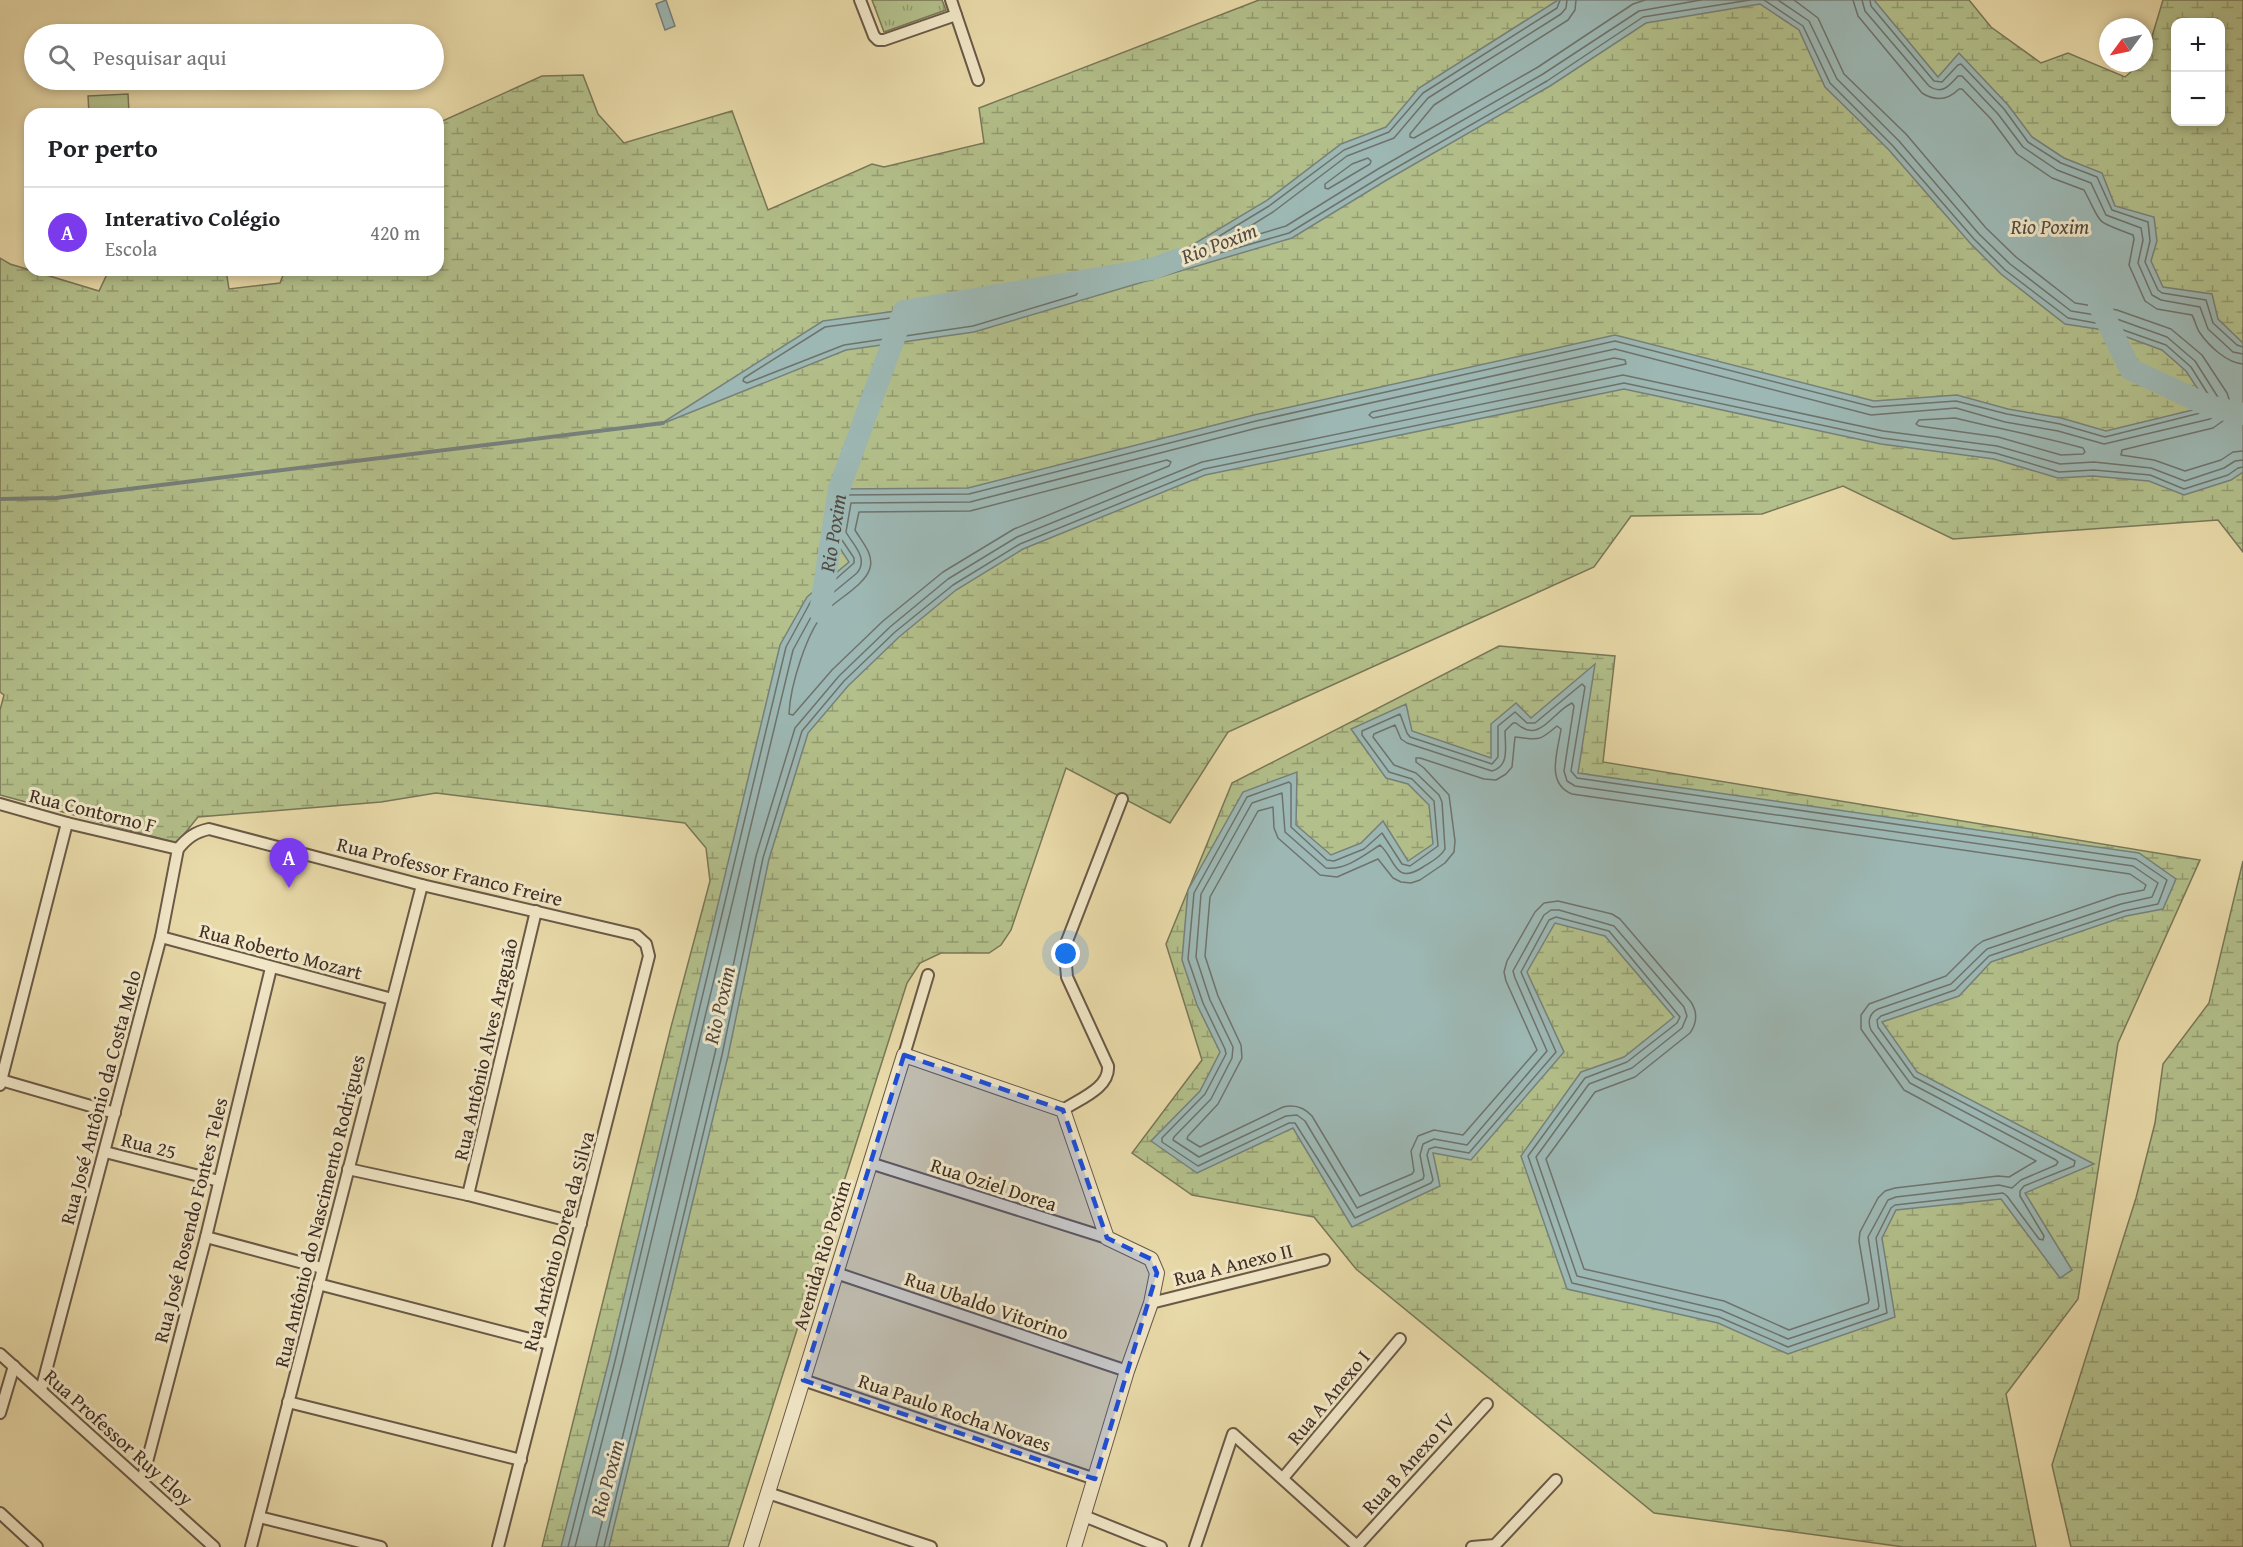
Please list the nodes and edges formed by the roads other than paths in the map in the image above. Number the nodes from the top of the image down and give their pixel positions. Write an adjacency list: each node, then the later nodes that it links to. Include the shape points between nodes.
1 (860, 0): 3 (street, via 878,40)
2 (951, 0): 3 (street)
3 (956, 15): 4 (street)
4 (978, 80)
5 (1122, 799): 19 (street, via 1065,953 1067,977 1109,1072 1104,1082)
6 (0, 804): 7 (street, Rua Contorno F)
7 (68, 823): 8 (street, Rua Contorno F); 16 (street)
8 (178, 849): 9 (street, Rua Professor Franco Freire, via 194,834 208,829); 11 (street, Rua José Antônio da Costa Melo)
9 (422, 885): 10 (street, Rua Professor Franco Freire); 15 (street, Rua Antônio do Nascimento Rodrigues)
10 (536, 911): 12 (street, Rua Professor Franco Freire, via 636,935); 25 (street, Rua Antônio Alves Araguão)
11 (161, 937): 13 (street, Rua Roberto Mozart); 20 (street, Rua José Antônio da Costa Melo)
12 (646, 944): 26 (street, Rua Antônio Dorea da Silva, via 649,956)
13 (272, 968): 15 (street, Rua Roberto Mozart); 24 (street, Rua José Rosendo Fontes Teles)
14 (928, 975): 17 (street, Avenida Rio Poxim)
15 (392, 999): 23 (street, Rua Antônio do Nascimento Rodrigues)
16 (4, 1050): 18 (street)
17 (904, 1054): 19 (street); 22 (street, Avenida Rio Poxim)
18 (1, 1082): 20 (street)
19 (1063, 1110): 28 (street)
20 (116, 1113): 21 (street, Rua José Antônio da Costa Melo)
21 (105, 1152): 24 (street, Rua 25); 40 (street, Rua José Antônio da Costa Melo)
22 (870, 1163): 28 (street, Rua Oziel Dorea); 31 (street, Avenida Rio Poxim)
23 (348, 1169): 25 (street); 30 (street, Rua Antônio do Nascimento Rodrigues)
24 (219, 1182): 27 (street, Rua José Rosendo Fontes Teles)
25 (468, 1195): 26 (street)
26 (581, 1224): 35 (street, Rua Antônio Dorea da Silva)
27 (206, 1237): 30 (street); 48 (street, Rua José Rosendo Fontes Teles)
28 (1107, 1238): 33 (street, via 1151,1259 1156,1281)
29 (1324, 1260): 33 (street, Rua A Anexo II)
30 (322, 1268): 32 (street, Rua Antônio do Nascimento Rodrigues)
31 (836, 1273): 38 (street, Rua Ubaldo Vitorino); 39 (street, Avenida Rio Poxim)
32 (318, 1284): 35 (street); 41 (street, Rua Antônio do Nascimento Rodrigues)
33 (1151, 1303): 38 (street)
34 (1400, 1339): 45 (street, Rua A Anexo I)
35 (549, 1344): 44 (street, Rua Antônio Dorea da Silva)
36 (0, 1354): 37 (street, Rua Professor Ruy Eloy)
37 (14, 1366): 40 (street, Rua Professor Ruy Eloy); 43 (street)
38 (1127, 1371): 46 (street)
39 (803, 1380): 46 (street, Rua Paulo Rocha Novaes); 49 (street, Avenida Rio Poxim)
40 (41, 1390): 48 (street, Rua Professor Ruy Eloy)
41 (288, 1402): 44 (street); 52 (street, Rua Antônio do Nascimento Rodrigues)
42 (1486, 1404): 63 (street, Rua B Anexo IV)
43 (0, 1413)
44 (521, 1460): 57 (street, Rua Antônio Dorea da Silva)
45 (1283, 1478): 62 (street, via 1233,1434); 63 (street)
46 (1095, 1479): 51 (street)
47 (1556, 1480): 64 (street, via 1495,1545)
48 (142, 1481): 54 (street, Rua Professor Ruy Eloy)
49 (768, 1493): 58 (street, Avenida Rio Poxim); 59 (street)
50 (0, 1513): 53 (street)
51 (1084, 1516): 60 (street); 61 (street)
52 (259, 1517): 55 (street, Rua Antônio do Nascimento Rodrigues); 56 (street)
53 (37, 1547)
54 (214, 1547)
55 (251, 1547)
56 (379, 1547)
57 (498, 1547)
58 (751, 1547)
59 (931, 1547)
60 (1074, 1547)
61 (1161, 1547)
62 (1195, 1547)
63 (1357, 1547)
64 (1472, 1547)

